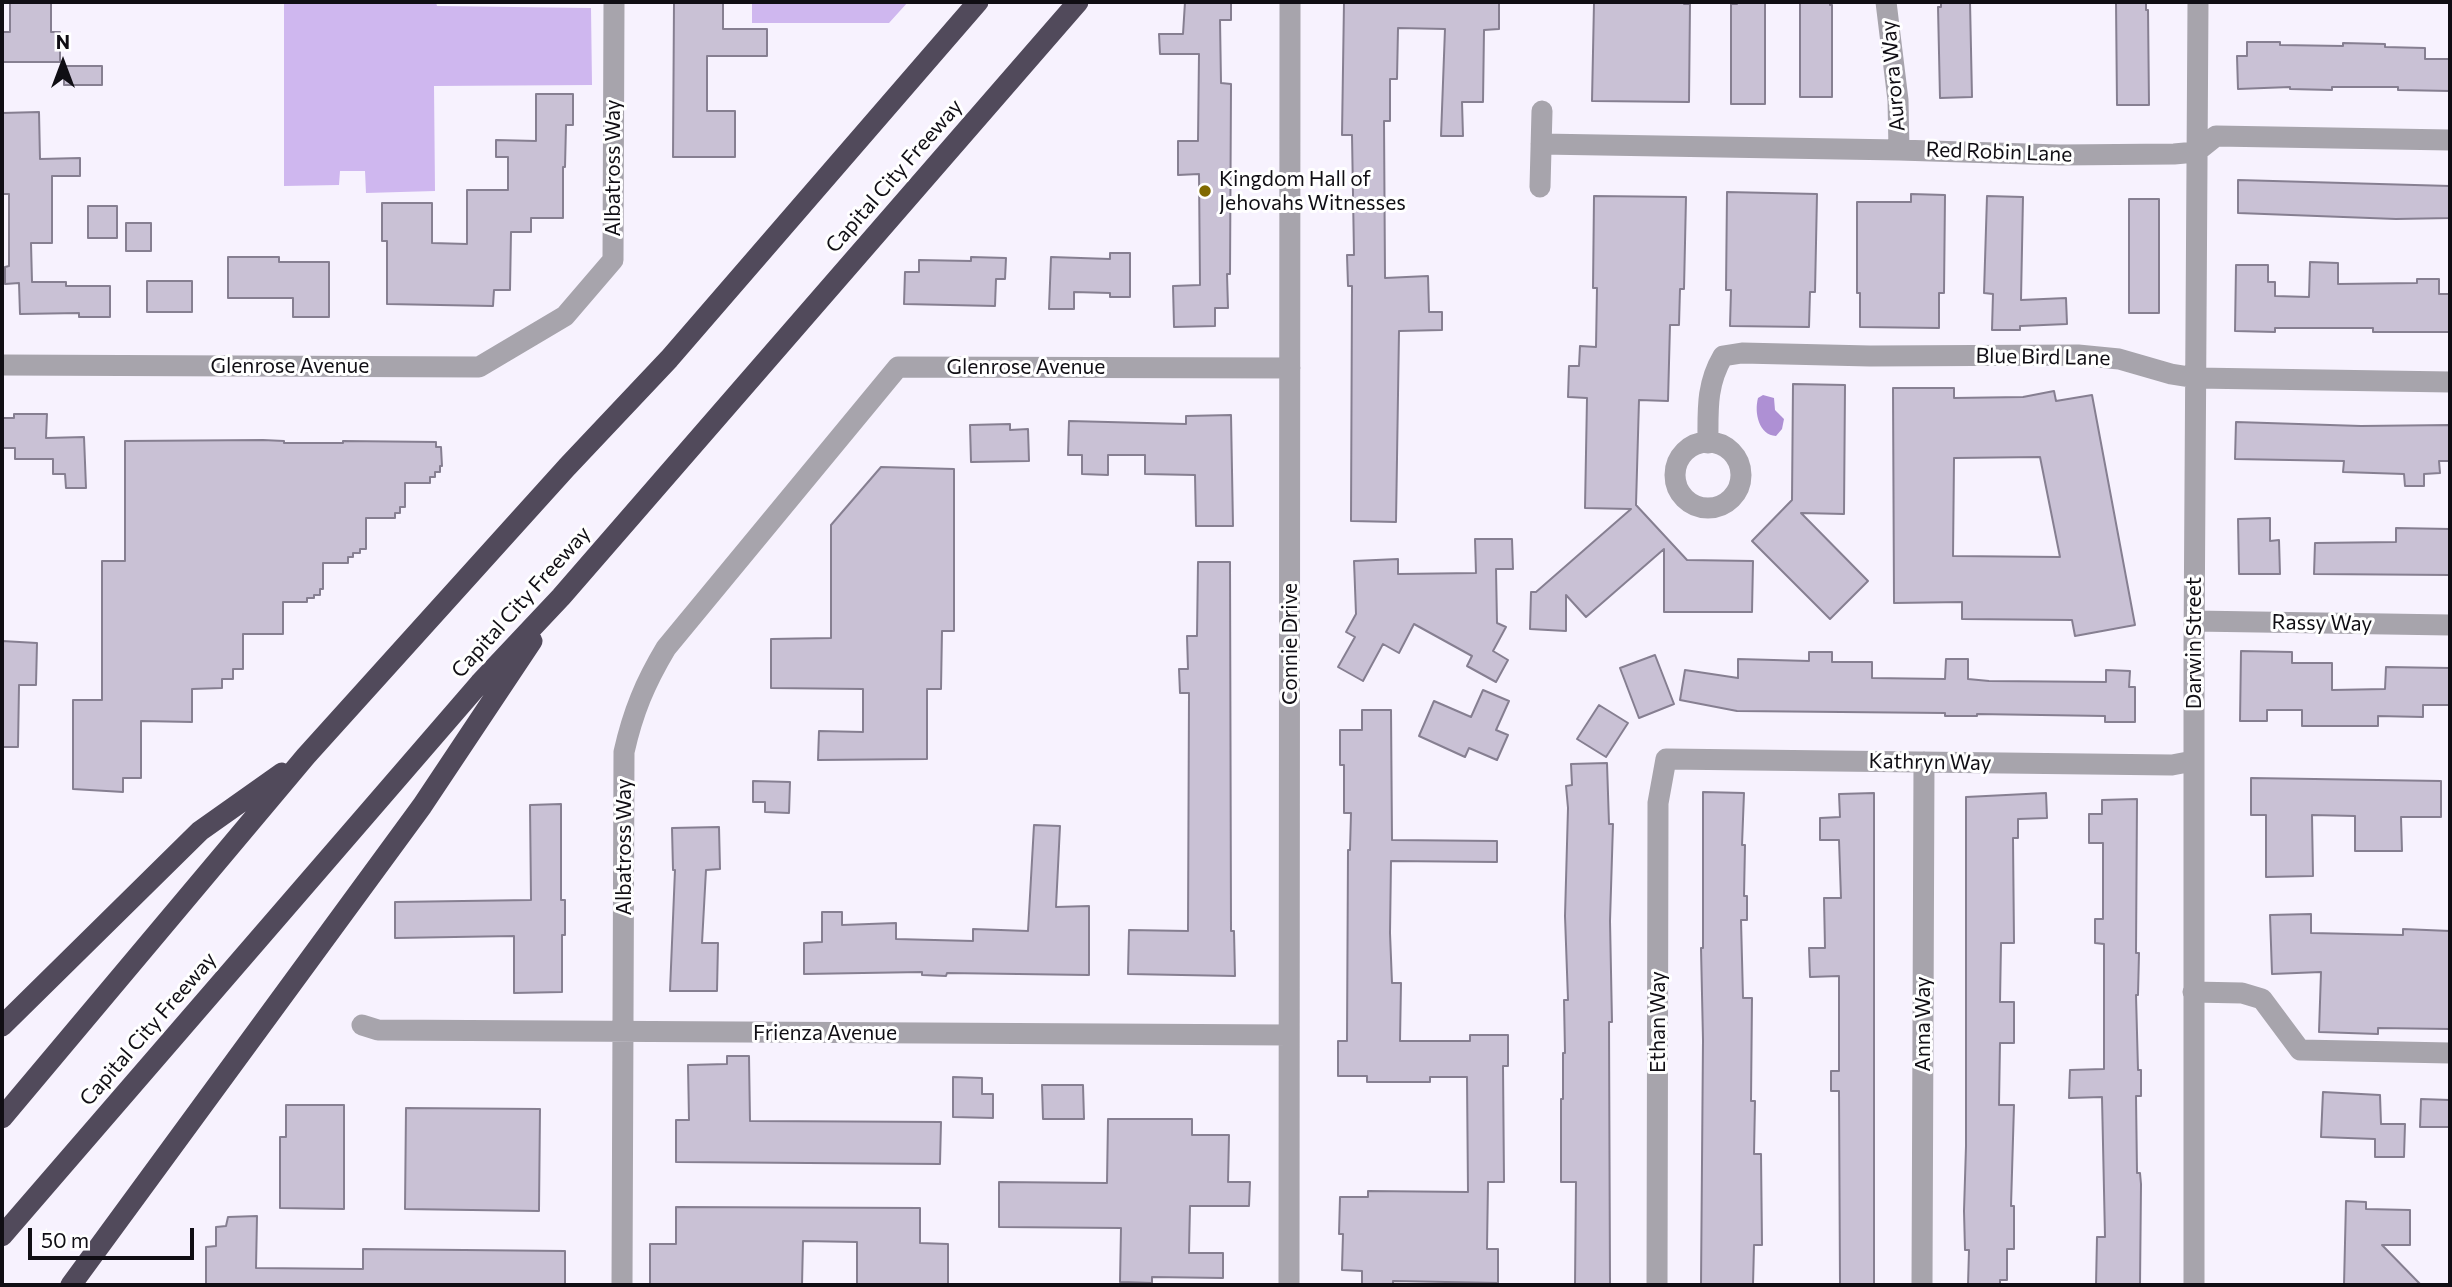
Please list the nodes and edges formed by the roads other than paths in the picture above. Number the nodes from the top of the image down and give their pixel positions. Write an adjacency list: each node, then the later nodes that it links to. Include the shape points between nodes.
1 (614, 2): 13 (street, Albatross Way, via 613,260)
2 (978, 2): 23 (highway, via 669,359)
3 (1078, 2): 20 (highway, Capital City Freeway)
4 (1290, 2): 15 (street, Connie Drive)
5 (1886, 2): 10 (street, Aurora Way)
6 (2198, 2): 11 (street, Darwin Street)
7 (1542, 111): 9 (street)
8 (2450, 140): 11 (street, Red Robin Lane, via 2216,136)
9 (1541, 145): 10 (street, Red Robin Lane); 12 (street)
10 (1899, 150): 11 (street, Red Robin Lane, via 2059,155)
11 (2196, 152): 16 (street, Darwin Street)
12 (1540, 187)
13 (565, 316): 14 (street, Glenrose Avenue, via 479,367)
14 (2, 365)
15 (1290, 368): 19 (street, Glenrose Avenue, via 898,367); 31 (street, Connie Drive)
16 (2196, 378): 17 (street, Blue Bird Lane); 18 (street, Blue Bird Lane, via 2119,359 2078,355 1733,354 1723,356 1713,373); 21 (street, Darwin Street)
17 (2450, 382)
18 (1708, 443)
19 (813, 471): 30 (street, Albatross Way, via 666,648 633,715 624,752)
20 (561, 597): 34 (highway, Capital City Freeway, via 480,683); 35 (highway, via 422,806)
21 (2194, 621): 22 (street, Rassy Way); 25 (street, Darwin Street)
22 (2450, 625)
23 (306, 756): 29 (highway, via 200,831); 33 (highway)
24 (1667, 759): 26 (street, Kathryn Way); 38 (street, Ethan Way, via 1658,803)
25 (2193, 761): 26 (street, Kathryn Way, via 2172,765); 27 (street, Darwin Street)
26 (1924, 762): 39 (street, Anna Way)
27 (2193, 992): 32 (street, via 2242,993 2262,999 2300,1050); 40 (street, Darwin Street)
28 (362, 1025): 30 (street, Frienza Avenue, via 378,1030)
29 (2, 1026)
30 (622, 1032): 31 (street, Frienza Avenue); 36 (street, Albatross Way)
31 (1289, 1035): 37 (street, Connie Drive)
32 (2450, 1053)
33 (2, 1118)
34 (2, 1236)
35 (71, 1285)
36 (622, 1285)
37 (1289, 1285)
38 (1657, 1285)
39 (1922, 1285)
40 (2194, 1285)

